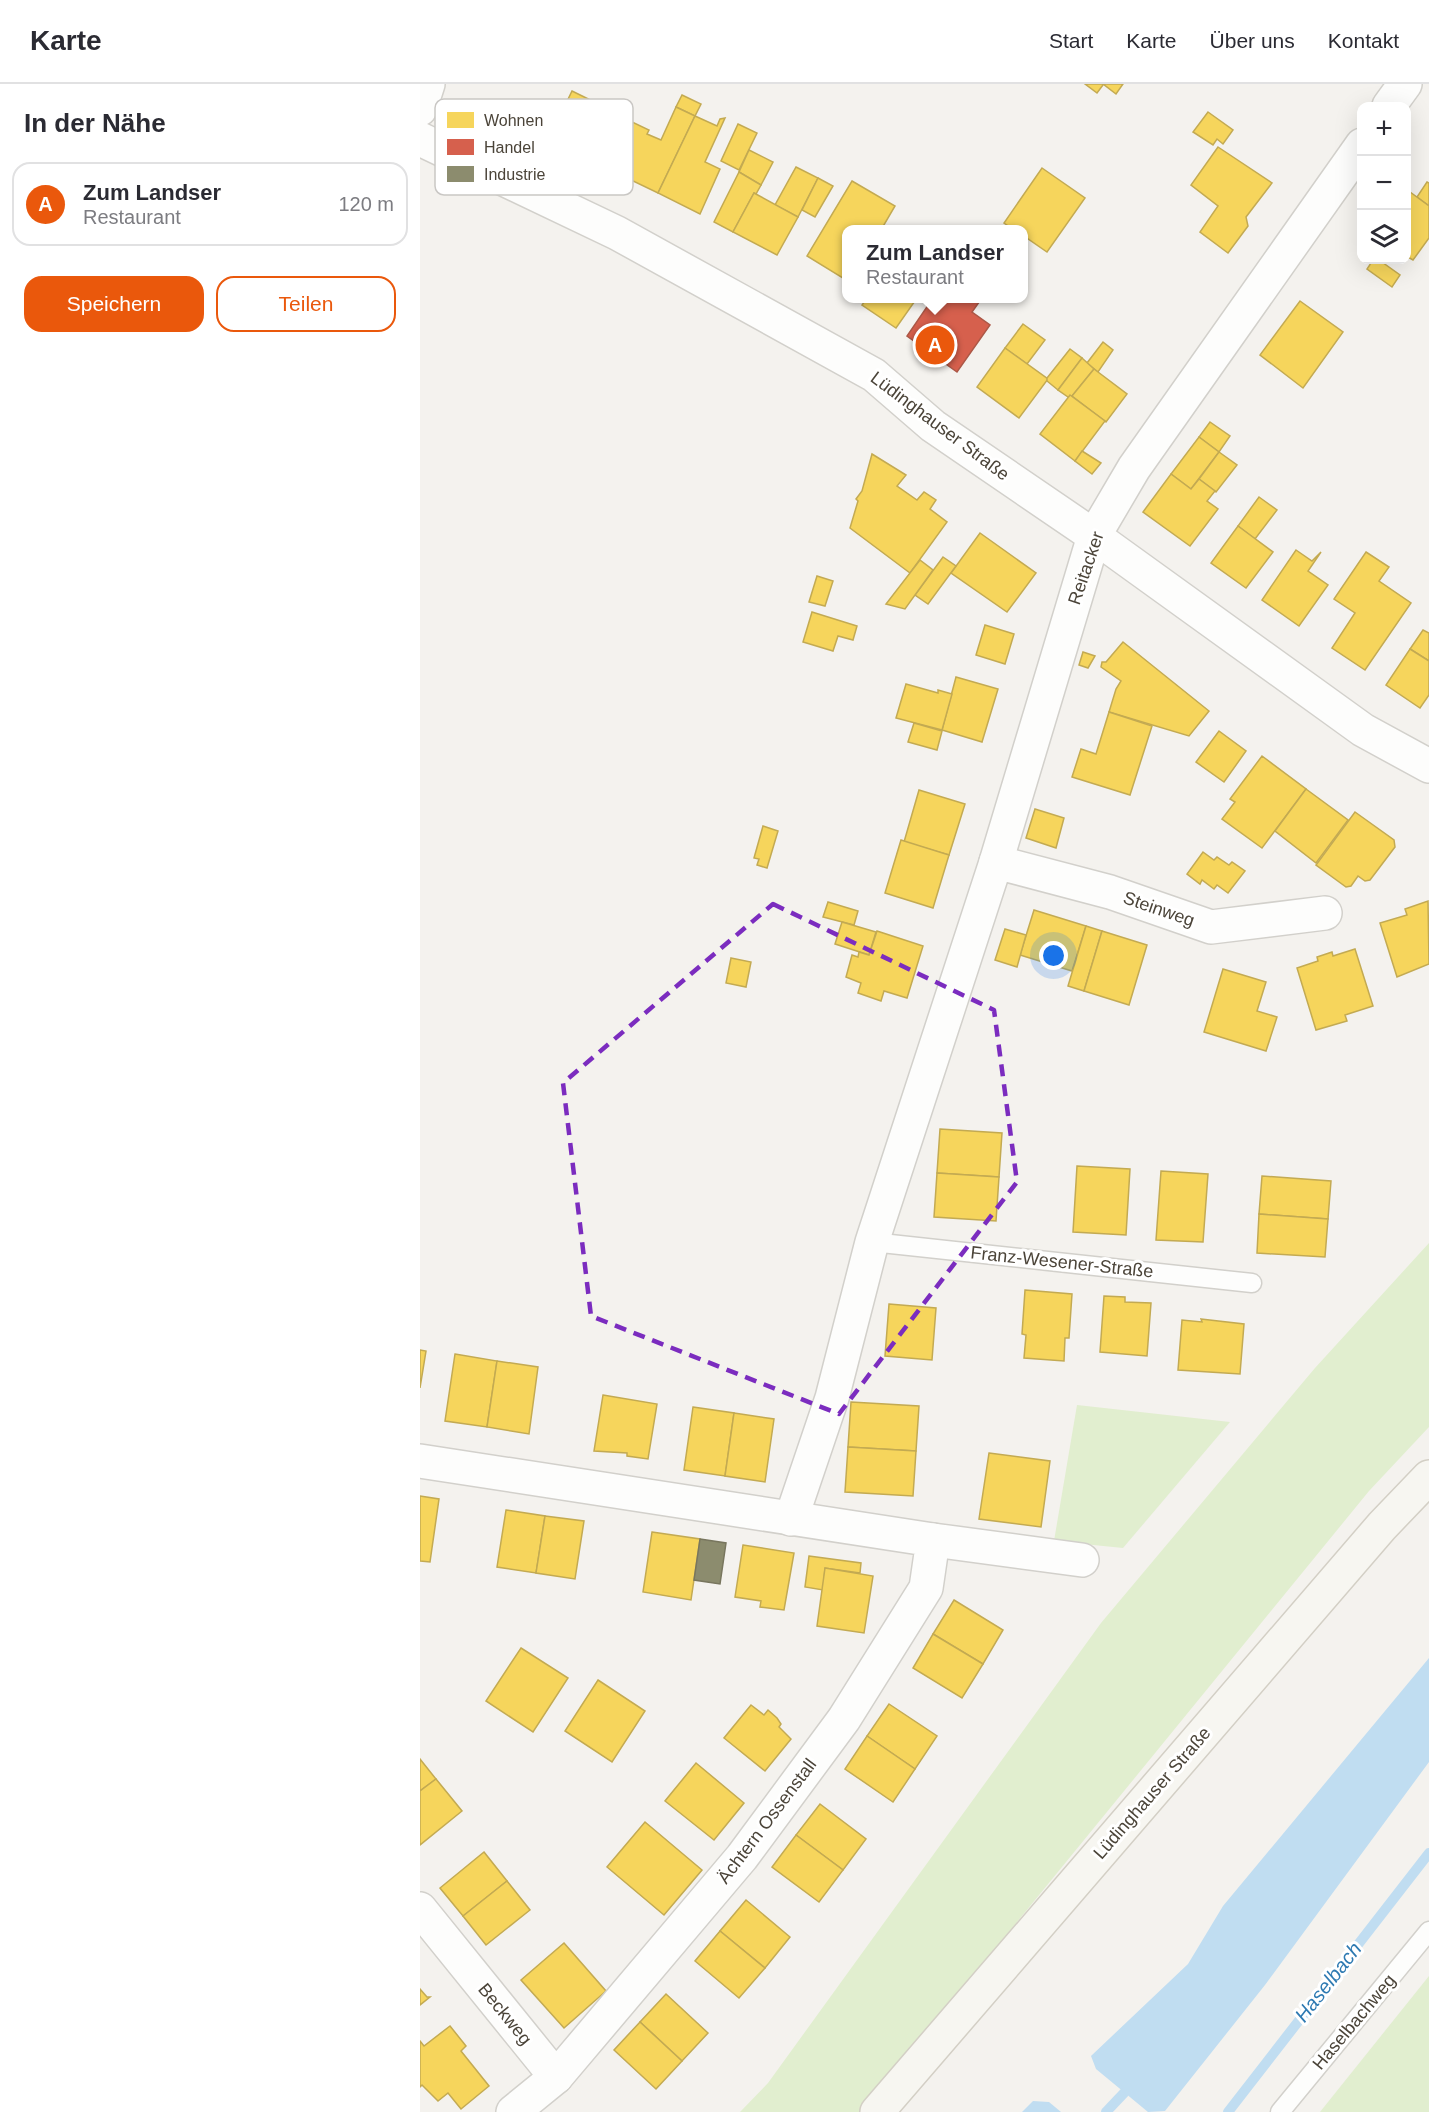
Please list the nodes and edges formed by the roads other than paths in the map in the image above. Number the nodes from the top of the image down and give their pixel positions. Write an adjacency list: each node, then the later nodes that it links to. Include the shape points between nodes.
1 (428, 84): 4 (street)
2 (1405, 84): 3 (street)
3 (1392, 102)
4 (420, 109)
5 (420, 139): 6 (street, Lüdinghauser Straße)
6 (435, 146)
7 (1357, 152): 9 (street, Reitacker, via 1134,468)
8 (537, 195): 9 (street, Lüdinghauser Straße, via 617,233 874,375 933,426)
9 (1094, 536): 10 (street, Lüdinghauser Straße, via 1363,730); 11 (street, Reitacker)
10 (1429, 766)
11 (996, 862): 12 (street, Steinweg, via 1110,892 1212,927); 13 (street, Reitacker)
12 (1325, 913)
13 (872, 1242): 14 (lane, Franz-Wesener-Straße); 17 (street, via 832,1398)
14 (1252, 1283)
15 (420, 1461): 17 (street)
16 (1429, 1477): 24 (street, Lüdinghauser Straße, via 1382,1526)
17 (791, 1519): 18 (street)
18 (933, 1540): 19 (street); 22 (street, Ächtern Ossenstall, via 926,1588 844,1719 742,1857)
19 (1082, 1560)
20 (420, 1909): 22 (street, Beckweg)
21 (1429, 1931): 25 (lane, Haselbachweg)
22 (556, 2077): 23 (street)
23 (513, 2112)
24 (877, 2112)
25 (1280, 2112)

